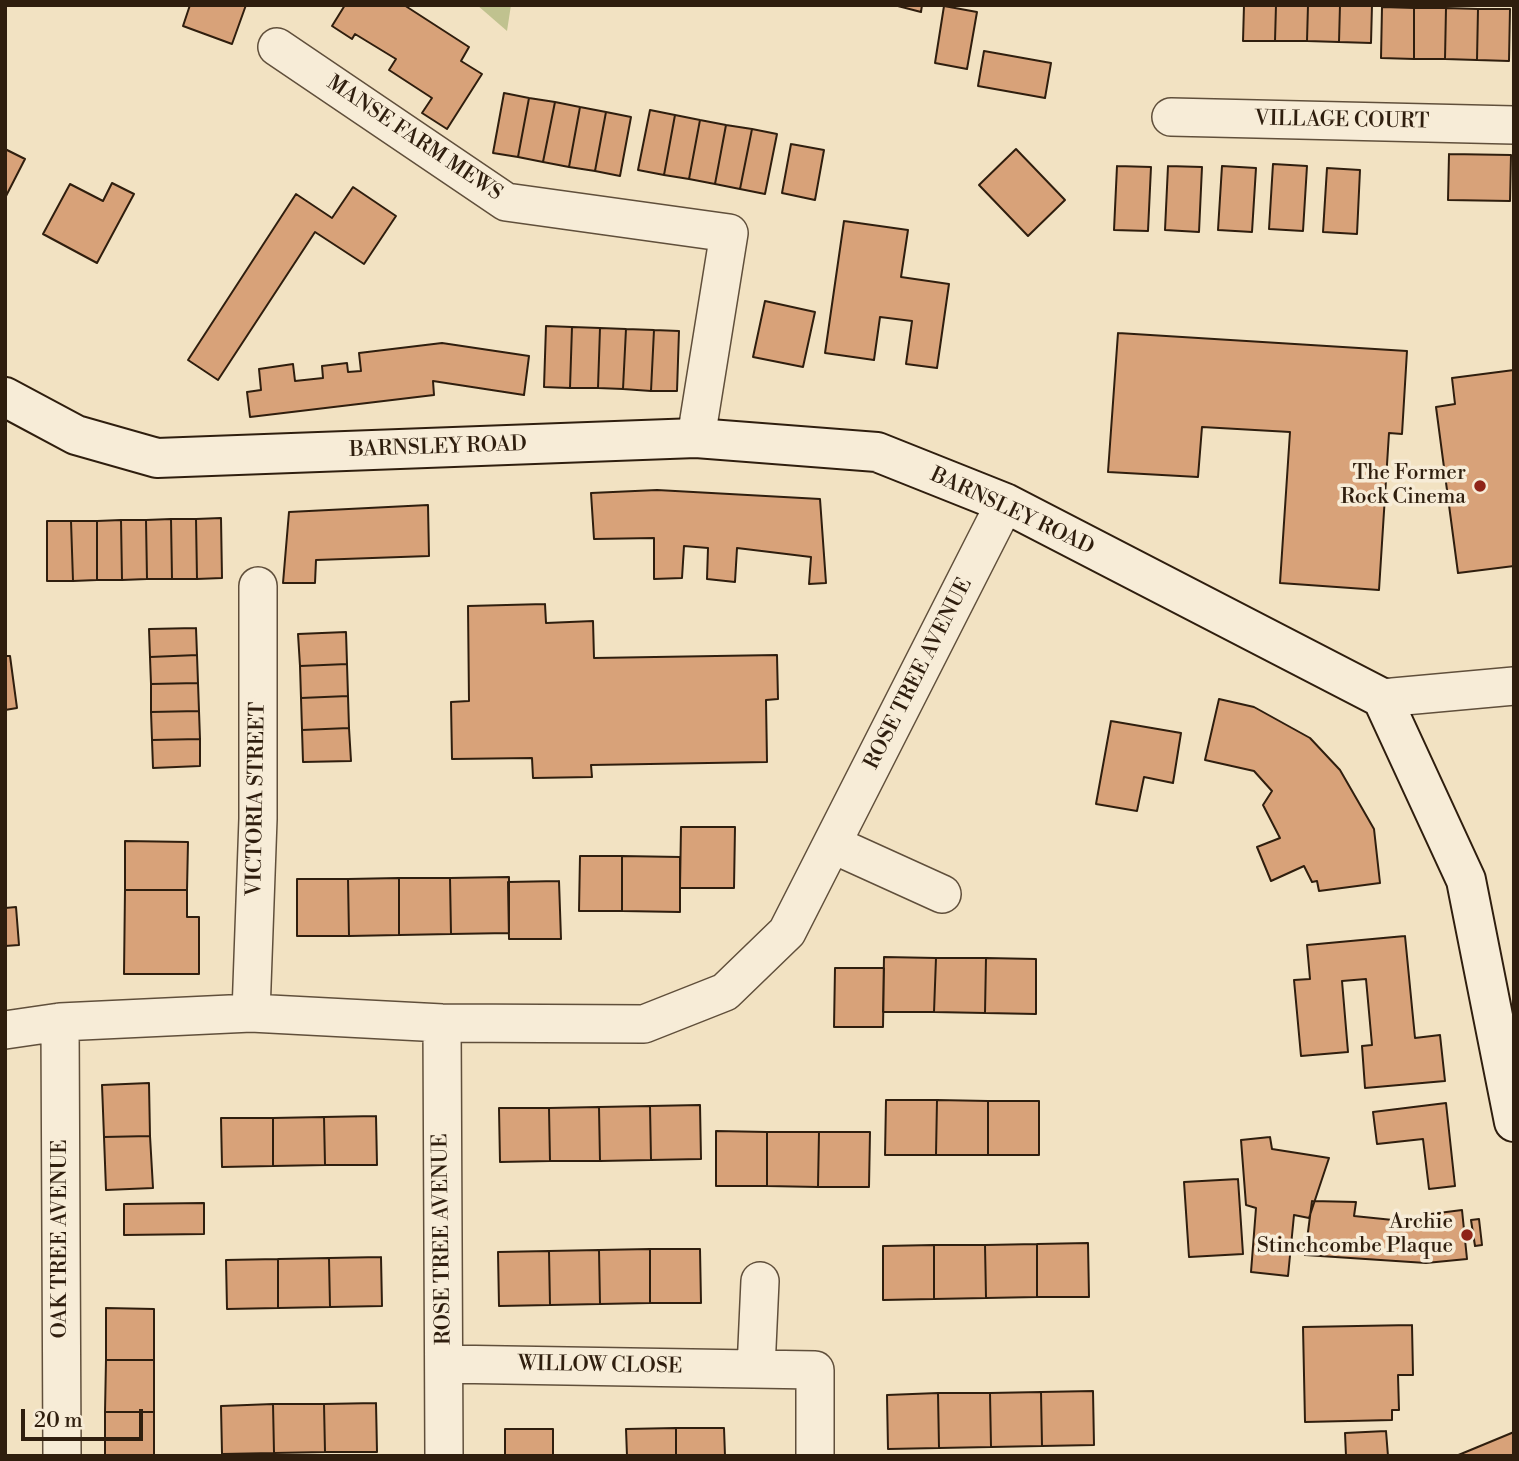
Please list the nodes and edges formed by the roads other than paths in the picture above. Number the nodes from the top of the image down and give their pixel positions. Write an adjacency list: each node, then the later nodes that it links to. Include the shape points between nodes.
1 (276, 47): 5 (street, MANSE FARM MEWS, via 506,202 729,233)
2 (1171, 117): 3 (street, VILLAGE COURT)
3 (1514, 125)
4 (6, 401): 5 (street, BARNSLEY ROAD, via 76,435 157,458)
5 (696, 438): 6 (street, BARNSLEY ROAD, via 877,452)
6 (1005, 503): 9 (street, BARNSLEY ROAD); 10 (street, ROSE TREE AVENUE)
7 (258, 586): 12 (street, VICTORIA STREET, via 258,819)
8 (1514, 686): 9 (street)
9 (1382, 698): 16 (street, via 1466,880)
10 (834, 845): 11 (street); 14 (street, ROSE TREE AVENUE, via 788,932 725,992 644,1024)
11 (942, 894)
12 (251, 1013): 13 (street, ROSE TREE AVENUE); 14 (street, ROSE TREE AVENUE)
13 (60, 1021): 15 (street, ROSE TREE AVENUE); 20 (street, OAK TREE AVENUE)
14 (442, 1023): 18 (street, ROSE TREE AVENUE)
15 (5, 1030)
16 (1514, 1122)
17 (760, 1281): 19 (street)
18 (444, 1364): 19 (street, WILLOW CLOSE); 21 (street, ROSE TREE AVENUE)
19 (756, 1369): 22 (street, WILLOW CLOSE, via 815,1370)
20 (62, 1456)
21 (444, 1456)
22 (815, 1456)

